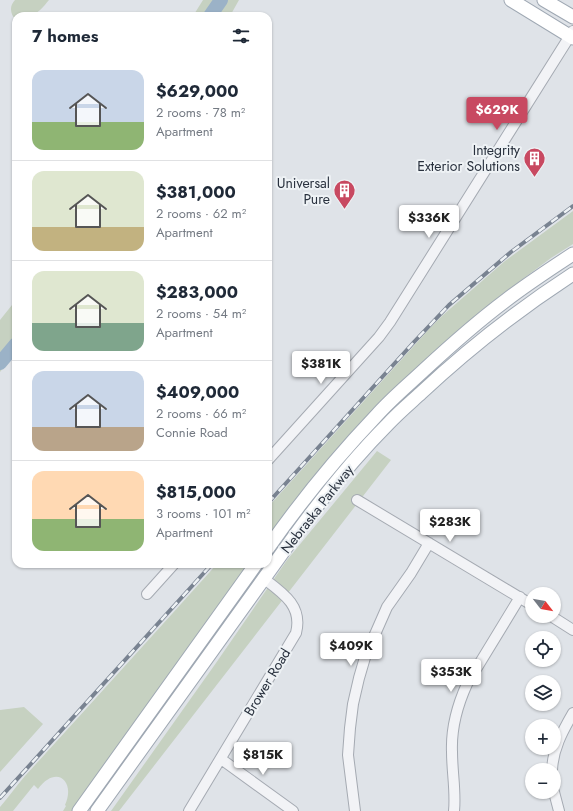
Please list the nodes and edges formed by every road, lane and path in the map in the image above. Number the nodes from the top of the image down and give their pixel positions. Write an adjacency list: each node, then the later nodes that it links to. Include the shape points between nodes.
1 (511, 0): 4 (main road)
2 (544, 0): 3 (main road)
3 (573, 17)
4 (572, 35): 7 (street, via 379,337)
5 (573, 254): 9 (main road, Nebraska Parkway, via 501,304 405,387 325,472)
6 (573, 274): 11 (main road, Nebraska Parkway, via 474,346 388,424 330,490)
7 (272, 456)
8 (357, 500): 10 (street)
9 (272, 542)
10 (429, 543): 17 (street); 29 (street, via 387,607 366,654 359,678 353,704 348,755)
11 (272, 566)
12 (170, 568): 16 (street)
13 (253, 568): 25 (main road)
14 (271, 568): 15 (main road, Nebraska Parkway)
15 (263, 578): 22 (street, Brower Road, via 292,604 297,614 298,627 289,647); 26 (main road, Nebraska Parkway)
16 (147, 594)
17 (520, 597): 18 (street); 30 (street, via 460,699 452,732)
18 (525, 600)
19 (561, 622): 20 (street)
20 (573, 630)
21 (573, 714): 23 (street, via 558,740)
22 (221, 759): 27 (street, Brower Road); 28 (street)
23 (552, 763)
24 (556, 799): 31 (street)
25 (81, 810)
26 (97, 811)
27 (189, 811)
28 (293, 811)
29 (354, 811)
30 (454, 811)
31 (559, 811)

